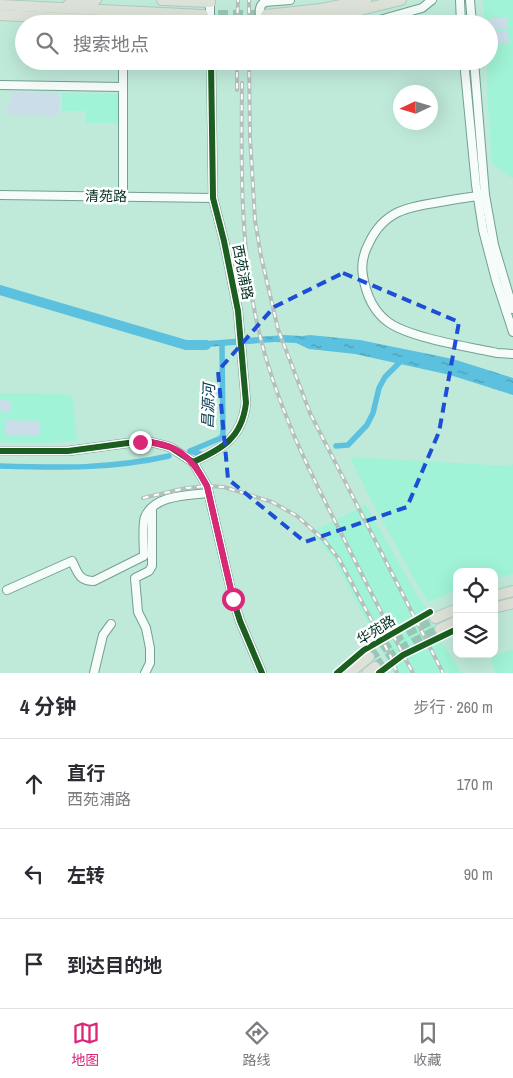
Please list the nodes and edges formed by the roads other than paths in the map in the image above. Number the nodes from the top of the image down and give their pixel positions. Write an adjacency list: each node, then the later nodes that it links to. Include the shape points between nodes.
1 (96, 0): 12 (main road)
2 (162, 0): 3 (main road)
3 (191, 0): 10 (main road)
4 (290, 0): 18 (street, via 264,2 260,7)
5 (366, 0): 19 (main road)
6 (401, 0): 20 (main road)
7 (432, 0): 21 (street, via 422,8)
8 (460, 0): 22 (street)
9 (470, 0): 23 (street)
10 (210, 1): 17 (street)
11 (6, 4): 12 (main road)
12 (49, 13): 13 (main road); 14 (main road); 15 (main road); 16 (main road)
13 (0, 15)
14 (53, 15)
15 (72, 15)
16 (202, 15)
17 (210, 15)
18 (263, 15)
19 (293, 15)
20 (333, 15)
21 (398, 15)
22 (461, 15)
23 (471, 15)
24 (123, 70): 29 (street)
25 (211, 70): 33 (street, 西苑浦路)
26 (465, 70): 30 (street)
27 (474, 70): 30 (street)
28 (0, 85): 29 (street)
29 (122, 87): 32 (street)
30 (481, 195): 34 (street); 35 (street, via 491,264); 36 (street, via 411,207 386,219 365,250 365,287 381,316 401,329 488,351)
31 (0, 196): 32 (street, 清苑路)
32 (122, 197): 33 (street, 清苑路)
33 (213, 198): 38 (street, 西苑浦路, via 241,332 246,403 240,427 224,446)
34 (513, 309)
35 (513, 332)
36 (513, 354)
37 (0, 451): 38 (street, via 68,451 151,442 170,447)
38 (193, 462): 39 (street)
39 (208, 490): 40 (street); 54 (street, via 233,599)
40 (152, 506): 41 (street, via 144,518 144,556 94,582 81,579 72,560); 53 (street, via 152,566 135,578 138,612 146,628 150,648 150,663)
41 (7, 590)
42 (513, 591): 43 (main road)
43 (498, 595)
44 (513, 602): 45 (main road)
45 (498, 607)
46 (453, 611): 47 (main road)
47 (435, 618)
48 (453, 623): 50 (main road)
49 (111, 624): 52 (street, via 103,635)
50 (440, 629)
51 (369, 657): 55 (main road, 华苑路)
52 (94, 673)
53 (145, 673)
54 (262, 673)
55 (349, 673)

